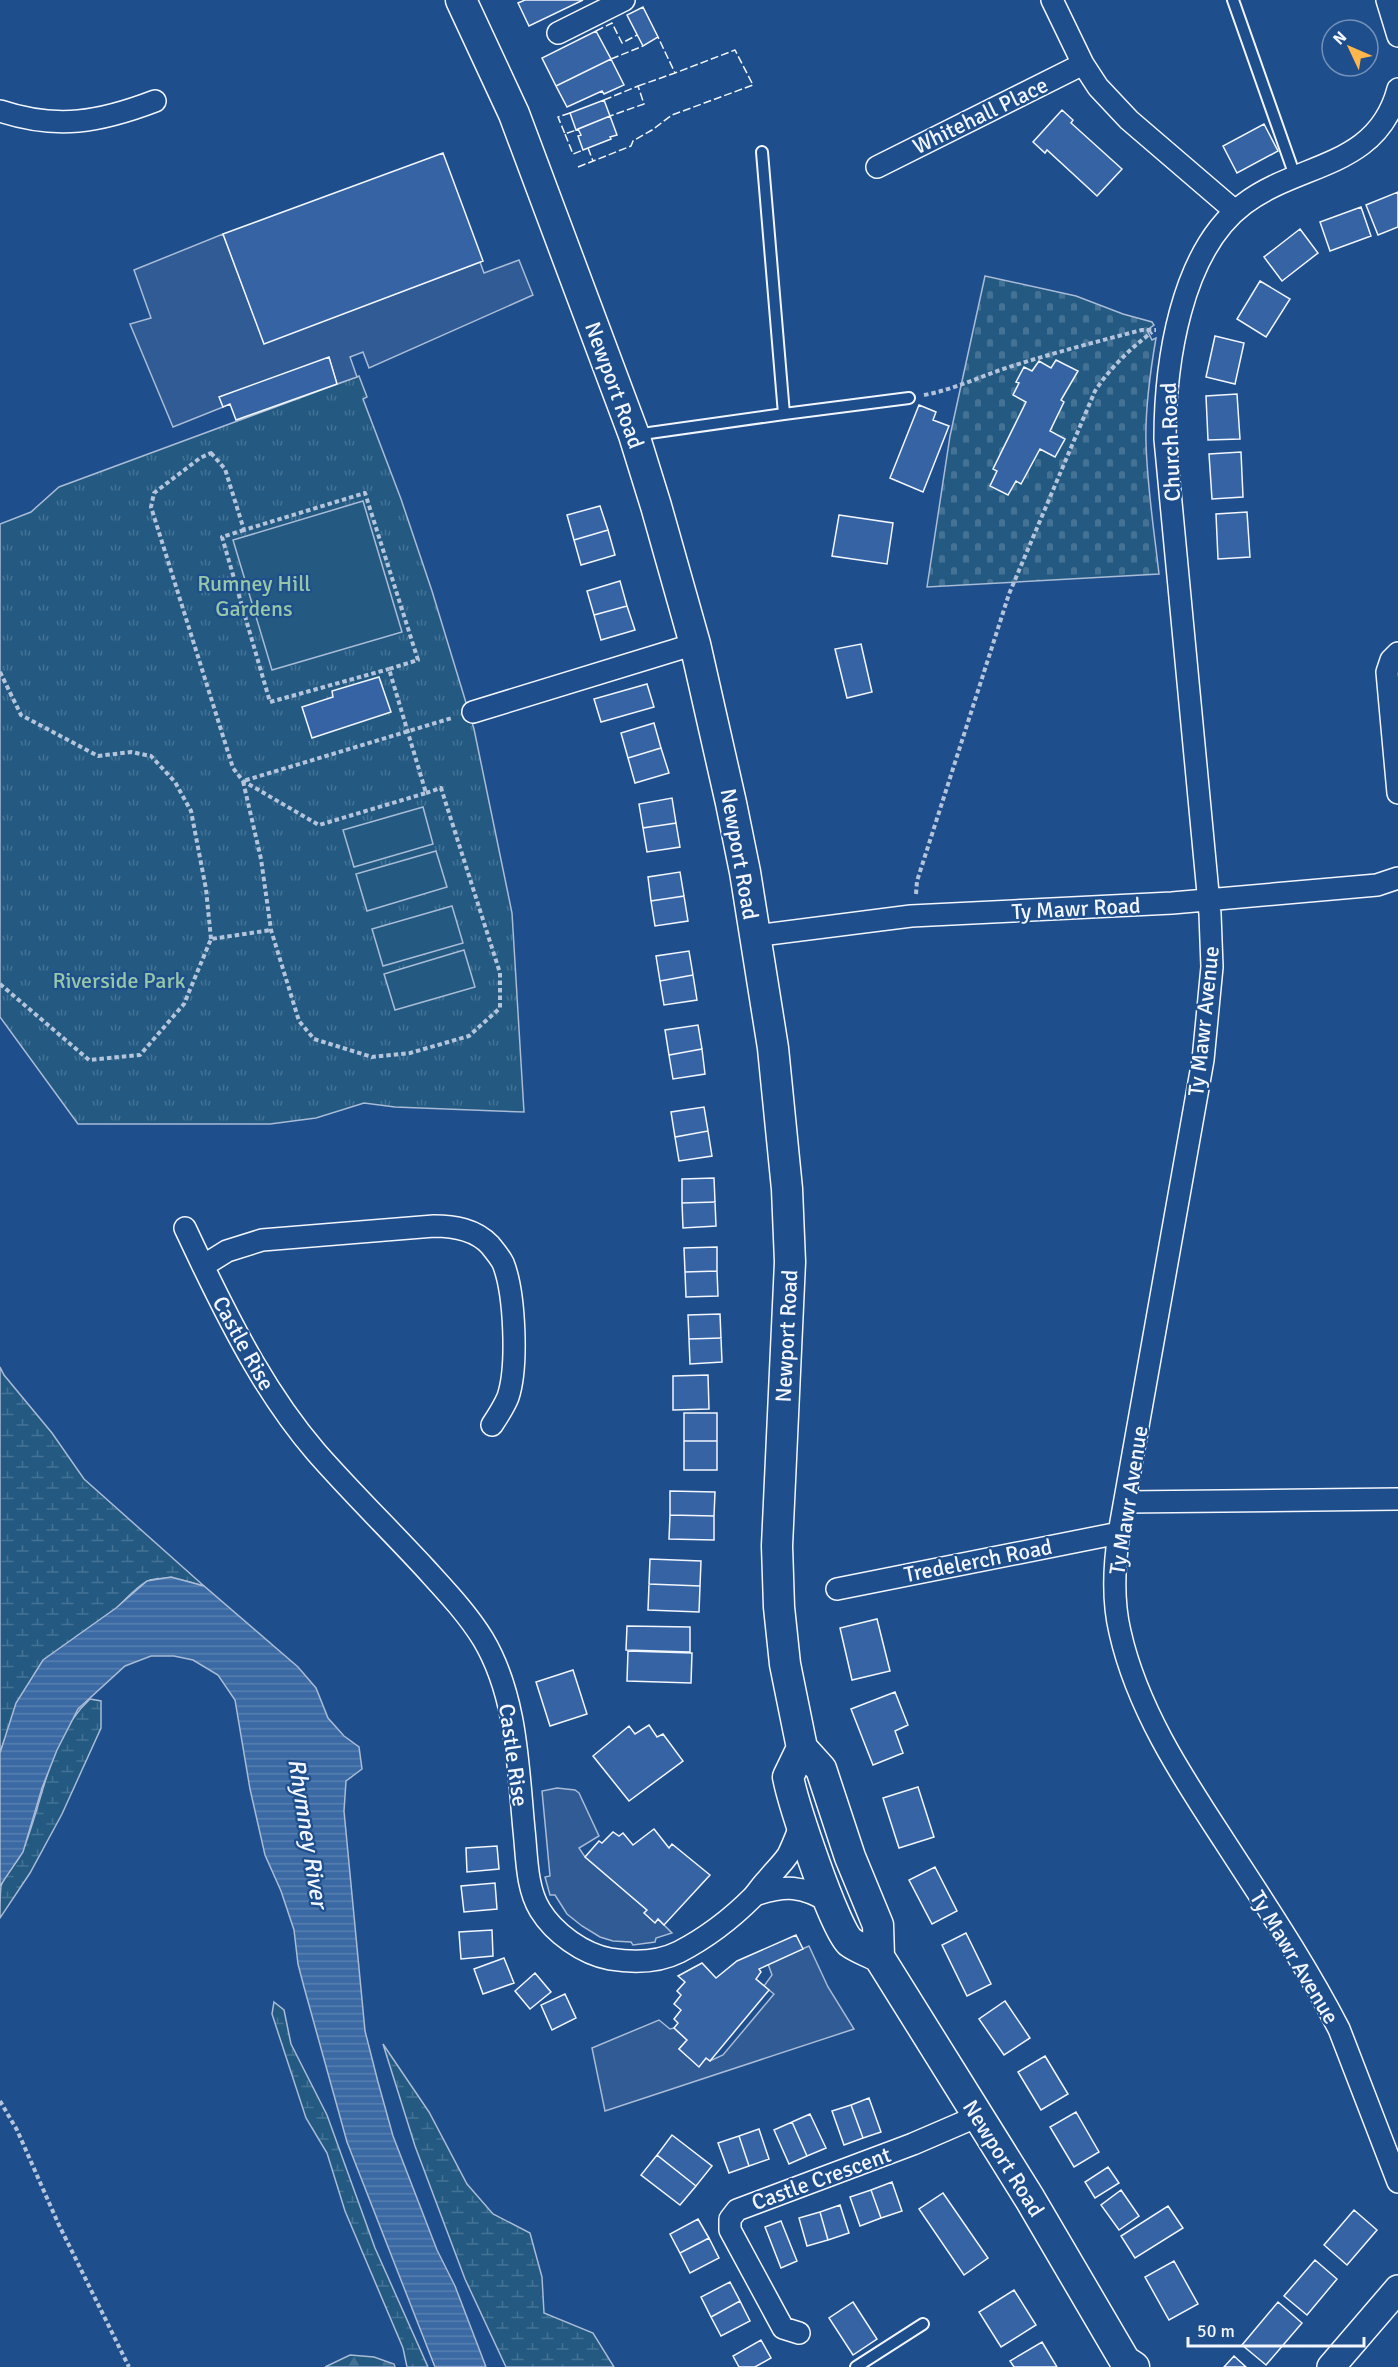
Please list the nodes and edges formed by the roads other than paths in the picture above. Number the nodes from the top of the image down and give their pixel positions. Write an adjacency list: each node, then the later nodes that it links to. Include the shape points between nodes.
1 (461, 0): 19 (main road, Newport Road, via 514,114)
2 (624, 0): 6 (street)
3 (1052, 0): 8 (street)
4 (1233, 0): 15 (lane)
5 (1387, 0): 7 (street)
6 (558, 33)
7 (1398, 36)
8 (1083, 64): 14 (street, Whitehall Place); 16 (street, via 1111,102)
9 (1398, 89): 12 (street, Church Road, via 1389,113)
10 (155, 101): 11 (street, via 121,114 65,123 40,122)
11 (0, 111)
12 (1389, 130): 15 (street, Church Road, via 1345,157)
13 (762, 152): 18 (lane)
14 (877, 166)
15 (1295, 176): 16 (street, Church Road)
16 (1235, 211): 25 (street, Church Road, via 1197,267 1178,318 1167,378 1165,439)
17 (909, 398): 18 (lane)
18 (784, 414): 19 (lane)
19 (634, 435): 20 (main road, Newport Road)
20 (695, 644): 22 (street); 26 (main road, Newport Road, via 731,803)
21 (1398, 653): 23 (street, via 1387,672)
22 (473, 712)
23 (1398, 793)
24 (1398, 878): 25 (street, Ty Mawr Road, via 1377,885)
25 (1209, 899): 26 (street, Ty Mawr Road, via 910,916); 31 (street, Ty Mawr Avenue, via 1212,958 1203,1060)
26 (754, 936): 34 (main road, Newport Road, via 773,1048 787,1189 789,1285 777,1546 785,1664)
27 (185, 1228): 28 (street, Castle Rise)
28 (203, 1266): 29 (street, via 227,1251 262,1240 434,1226 455,1227 474,1234 488,1243 502,1261 511,1297 514,1361 508,1395); 36 (street, Castle Rise, via 243,1346 287,1417 449,1594 485,1642 512,1720 532,1893 552,1925 577,1946 605,1958 658,1960 703,1939)
29 (492, 1425)
30 (1398, 1499): 31 (street)
31 (1125, 1503): 32 (street, Ty Mawr Avenue)
32 (1119, 1533): 33 (street, Tredelerch Road); 40 (street, Ty Mawr Avenue, via 1114,1579 1120,1632 1131,1671 1181,1774 1322,1997)
33 (837, 1589)
34 (802, 1748): 35 (main road, via 788,1777); 38 (main road, Newport Road, via 821,1769 878,1925)
35 (801, 1824): 36 (street, Castle Rise, via 789,1853); 37 (main road)
36 (754, 1895): 37 (street, Castle Rise, via 793,1887)
37 (831, 1902): 38 (main road, via 849,1941)
38 (879, 1957): 39 (main road, Newport Road)
39 (978, 2116): 43 (street, Castle Crescent, via 737,2210 730,2219 730,2229 783,2328); 44 (main road, Newport Road, via 1063,2253)
40 (1398, 2182)
41 (1398, 2289): 46 (street)
42 (923, 2324): 45 (lane)
43 (799, 2333)
44 (1125, 2366)
45 (856, 2367)
46 (1331, 2367)

